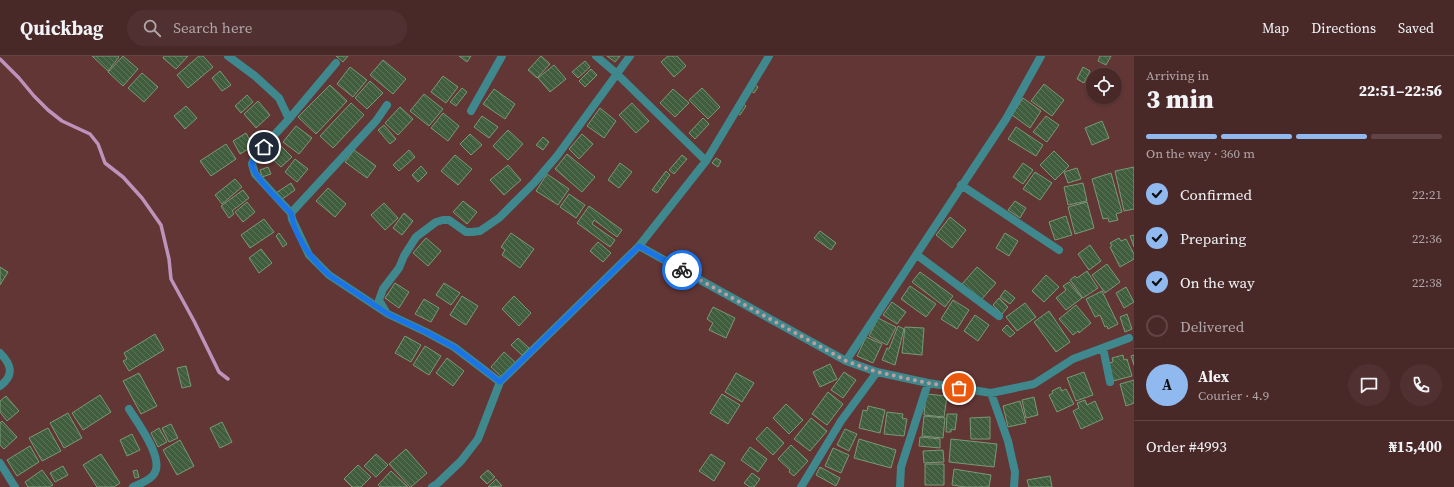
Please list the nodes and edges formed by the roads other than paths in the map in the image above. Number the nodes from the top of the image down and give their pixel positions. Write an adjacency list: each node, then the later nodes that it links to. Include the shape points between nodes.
1 (228, 56): 11 (street, via 279,98)
2 (502, 56): 10 (street)
3 (596, 56): 8 (street)
4 (630, 56): 8 (street)
5 (769, 56): 12 (street)
6 (1041, 56): 13 (street, via 1006,119)
7 (336, 63): 11 (street)
8 (616, 73): 12 (street); 18 (street, via 548,167 499,218 480,231 472,232 466,232 449,220 443,220 436,222 416,237 399,268 380,294 379,300)
9 (387, 105): 14 (street, via 376,121)
10 (472, 111)
11 (289, 119): 14 (street, via 255,156 252,164 255,174)
12 (706, 161): 15 (street)
13 (961, 185): 16 (street); 17 (street)
14 (291, 213): 18 (street, via 303,244 320,267)
15 (639, 246): 23 (street); 25 (street)
16 (1058, 250)
17 (917, 255): 19 (street); 23 (street)
18 (388, 314): 25 (street, via 454,347)
19 (999, 316)
20 (1129, 338): 21 (street)
21 (1103, 348): 26 (street); 29 (street, via 1073,359 1034,384)
22 (0, 353): 28 (street, via 10,367 9,375)
23 (846, 361): 24 (street)
24 (877, 372): 27 (street); 35 (street, via 842,421)
25 (500, 382): 34 (street, via 478,439 461,461)
26 (1110, 382)
27 (928, 383): 29 (street); 36 (street, via 902,467)
28 (0, 386)
29 (991, 393): 37 (street, via 1008,441 1015,472)
30 (129, 409): 33 (street, via 151,446 157,468 154,475)
31 (0, 463): 32 (street)
32 (15, 487)
33 (133, 487)
34 (432, 487)
35 (801, 487)
36 (900, 487)
37 (1014, 487)

